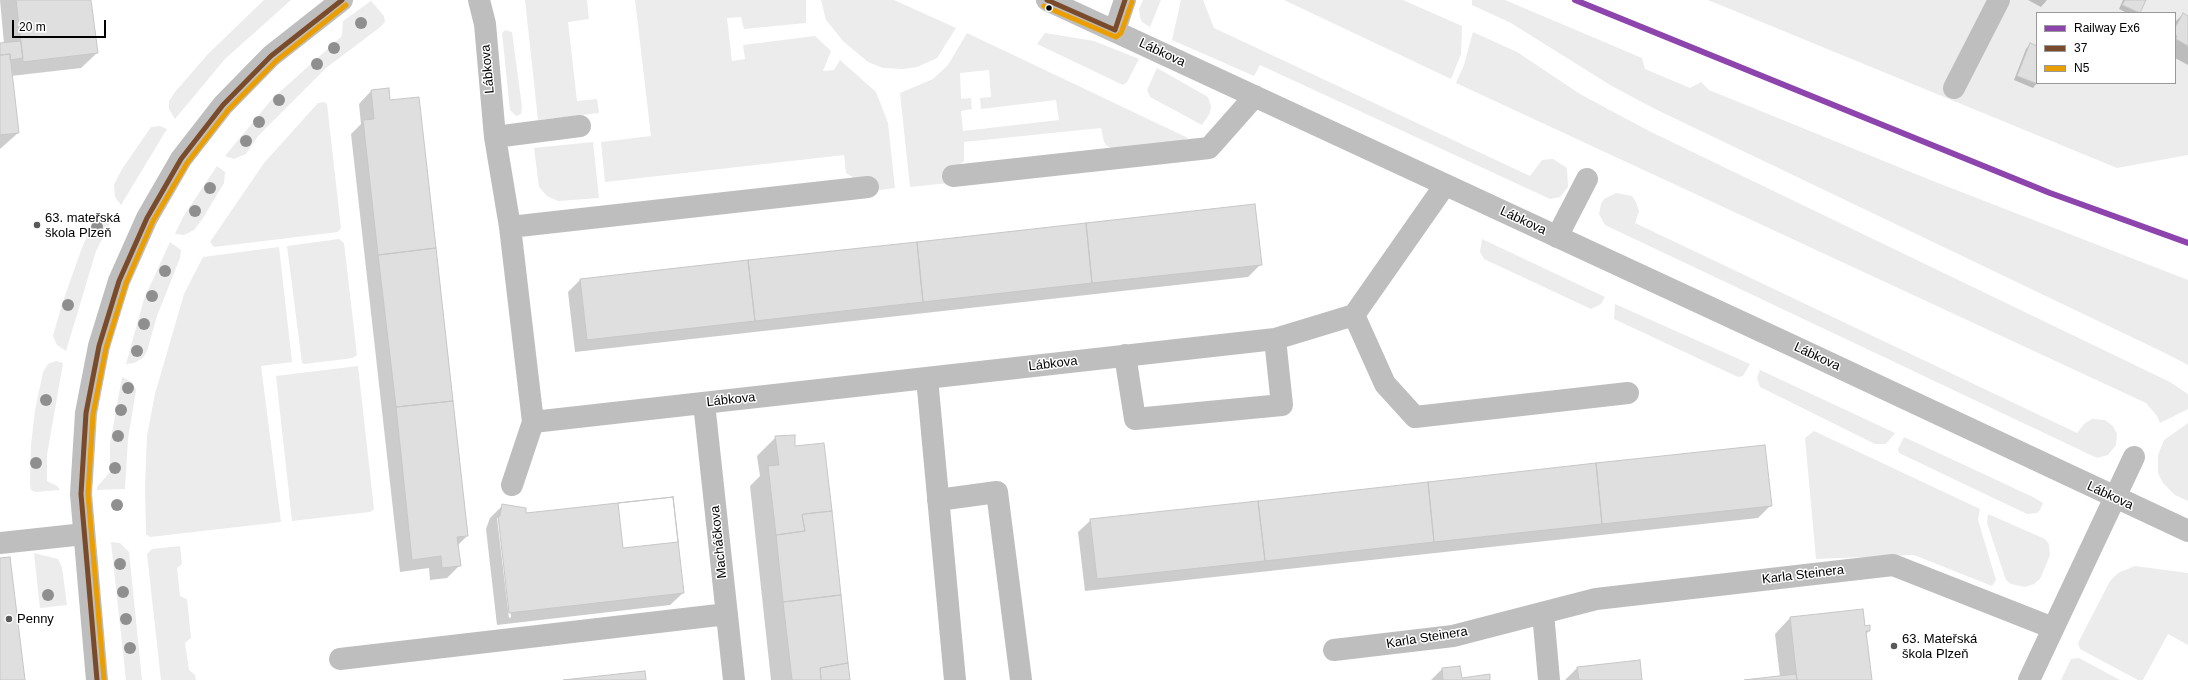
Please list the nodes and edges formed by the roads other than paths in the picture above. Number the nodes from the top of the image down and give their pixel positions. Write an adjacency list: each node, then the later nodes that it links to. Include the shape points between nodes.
1 (342, 0): 29 (street, via 271,56 223,104 181,159 147,218 119,281 99,346 86,413 81,494)
2 (479, 0): 10 (street, Lábkova, via 484,24)
3 (1048, 0): 6 (street, Lábkova)
4 (1126, 0): 6 (street)
5 (1999, 0): 7 (street)
6 (1115, 30): 8 (street, Lábkova)
7 (1954, 88)
8 (1255, 96): 11 (street, via 1209,148); 13 (street, Lábkova)
9 (580, 126): 10 (street)
10 (495, 137): 15 (street, Lábkova)
11 (953, 176)
12 (1587, 179): 16 (street)
13 (1445, 185): 16 (street, Lábkova); 17 (street)
14 (868, 188): 15 (street)
15 (510, 226): 23 (street, Lábkova)
16 (1557, 236): 26 (street, Lábkova)
17 (1354, 315): 18 (street, Lábkova); 21 (street, via 1385,384 1415,416)
18 (1275, 339): 19 (street, Lábkova); 19 (street, via 1282,405 1135,419)
19 (1125, 355): 20 (street, Lábkova)
20 (927, 378): 22 (street, Lábkova); 27 (street)
21 (1628, 393)
22 (704, 403): 23 (street, Lábkova); 32 (street, Macháčkova)
23 (533, 422): 25 (street)
24 (2134, 457): 26 (street)
25 (512, 485)
26 (2115, 498): 28 (street, Lábkova); 33 (street)
27 (938, 500): 38 (street); 39 (street, via 997,492)
28 (2188, 532)
29 (84, 534): 30 (street); 36 (street)
30 (0, 543)
31 (1542, 613): 33 (street, Karla Steinera, via 1596,599 1893,565); 34 (street, Karla Steinera, via 1453,636); 40 (street)
32 (727, 614): 35 (street); 37 (street, Macháčkova)
33 (2053, 628): 41 (street)
34 (1334, 650)
35 (340, 659)
36 (97, 680)
37 (734, 680)
38 (955, 680)
39 (1022, 680)
40 (1549, 680)
41 (2029, 680)

